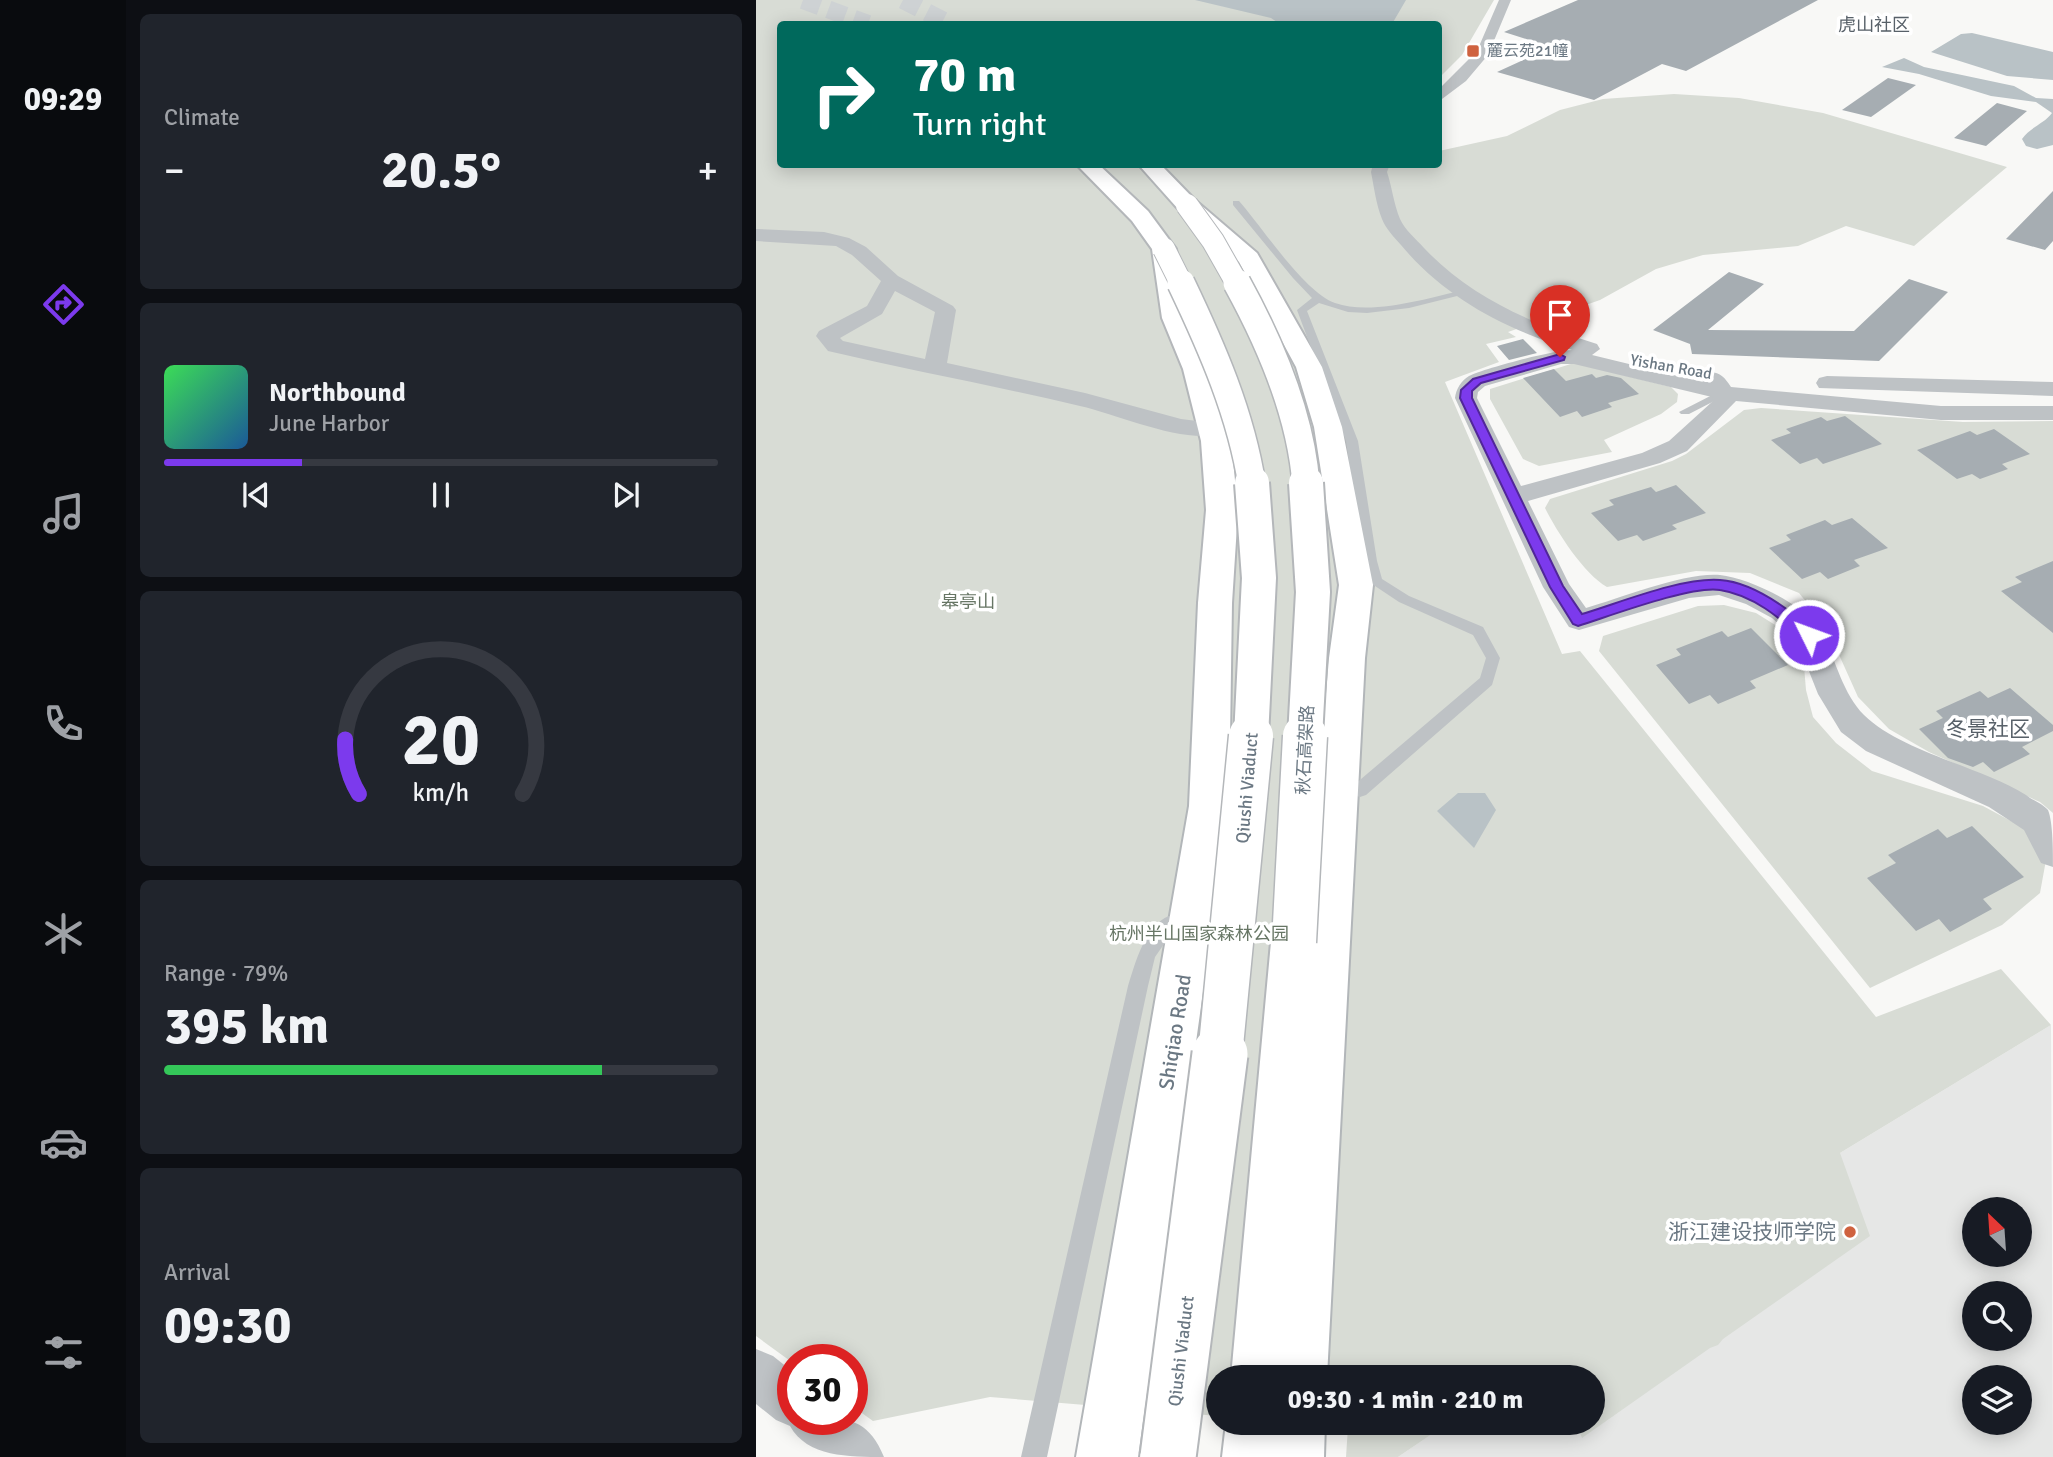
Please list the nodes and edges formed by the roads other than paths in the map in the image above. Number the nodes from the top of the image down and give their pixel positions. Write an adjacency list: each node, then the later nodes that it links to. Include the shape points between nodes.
1 (1505, 0): 2 (street, via 1483,52)
2 (1442, 95)
3 (1090, 168): 9 (main road, Qiushi Viaduct, via 1140,216)
4 (1152, 168): 7 (main road, 秋石高架路)
5 (1380, 168): 11 (street, Yishan Road, via 1392,221 1427,265)
6 (1236, 202): 12 (lane)
7 (1187, 205): 23 (main road, 秋石高架路, bridge, via 1219,251 1275,359 1304,461 1313,592 1294,942); 24 (main road, bridge, via 1249,258 1309,367 1328,427 1356,585 1346,671)
8 (756, 235): 10 (street, via 842,242)
9 (1164, 249): 18 (main road, Shiqiao Road, via 1175,318 1197,369); 33 (main road, Qiushi Viaduct, bridge, via 1198,315 1242,436 1255,503 1262,599 1235,936)
10 (891, 280): 13 (street, via 946,310); 13 (street, via 874,310 827,336 835,346)
11 (1464, 293): 12 (lane, via 1353,310); 14 (street, Yishan Road, via 1546,336)
12 (1318, 299): 20 (lane, via 1302,310 1352,441 1376,582 1404,600 1478,631 1493,658 1487,681)
13 (934, 366): 18 (street, via 1180,426)
14 (1716, 384): 15 (street, Yishan Road); 16 (lane); 17 (street, via 1941,413); 19 (street, via 1725,402 1678,446 1651,458); 19 (street, via 1574,356 1477,381 1467,390 1466,398)
15 (2053, 389)
16 (1685, 412)
17 (2053, 413)
18 (1213, 429): 32 (main road, Shiqiao Road, via 1222,510 1209,807)
19 (1512, 497): 21 (street, via 1578,620 1689,588 1720,584 1756,597 1782,611 1809,635 1833,694 1852,723 1877,742 2001,797 2036,820)
20 (1360, 790)
21 (2053, 852)
22 (1169, 924): 31 (lane, via 1147,953 1138,986)
23 (1261, 1365)
24 (1298, 1365)
25 (756, 1373): 26 (street)
26 (777, 1390)
27 (832, 1435): 30 (street)
28 (1255, 1435): 34 (main road)
29 (1294, 1435): 35 (main road)
30 (859, 1457)
31 (1034, 1457)
32 (1107, 1457)
33 (1168, 1457)
34 (1254, 1457)
35 (1293, 1457)

